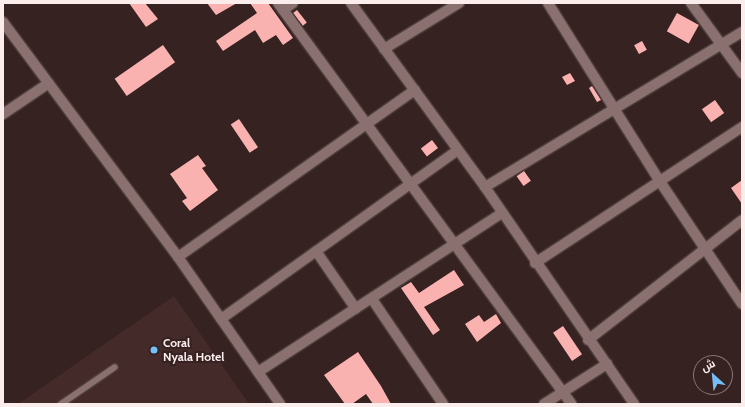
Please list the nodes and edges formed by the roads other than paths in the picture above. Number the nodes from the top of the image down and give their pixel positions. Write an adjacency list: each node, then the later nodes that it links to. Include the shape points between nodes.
1 (293, 3): 6 (street)
2 (351, 3): 10 (street)
3 (459, 3): 10 (street)
4 (548, 3): 14 (street)
5 (691, 3): 9 (street)
6 (281, 7): 16 (street)
7 (3, 22): 12 (street)
8 (742, 32): 9 (street)
9 (721, 45): 11 (street); 14 (street)
10 (384, 49): 13 (street)
11 (742, 72)
12 (49, 83): 15 (street); 27 (street)
13 (415, 90): 16 (street); 18 (street)
14 (613, 109): 19 (street); 21 (street)
15 (3, 114)
16 (367, 126): 20 (street); 27 (street)
17 (742, 127): 19 (street)
18 (458, 150): 20 (street); 21 (street)
19 (659, 180): 25 (street); 28 (street)
20 (410, 183): 24 (street); 26 (street)
21 (485, 187): 22 (street)
22 (502, 213): 24 (street); 28 (street)
23 (742, 220): 25 (street)
24 (455, 242): 29 (street); 37 (street)
25 (704, 249): 30 (street); 33 (street)
26 (316, 251): 31 (street); 32 (street)
27 (178, 256): 32 (street)
28 (535, 263): 33 (street)
29 (372, 299): 31 (street); 40 (street)
30 (742, 304)
31 (356, 309): 36 (street)
32 (221, 319): 36 (street)
33 (588, 340): 34 (street)
34 (607, 364): 37 (street); 43 (street)
35 (115, 368): 38 (lane)
36 (258, 372): 39 (street)
37 (563, 392): 41 (street); 42 (street)
38 (61, 404)
39 (280, 404)
40 (443, 404)
41 (544, 404)
42 (571, 404)
43 (634, 404)

